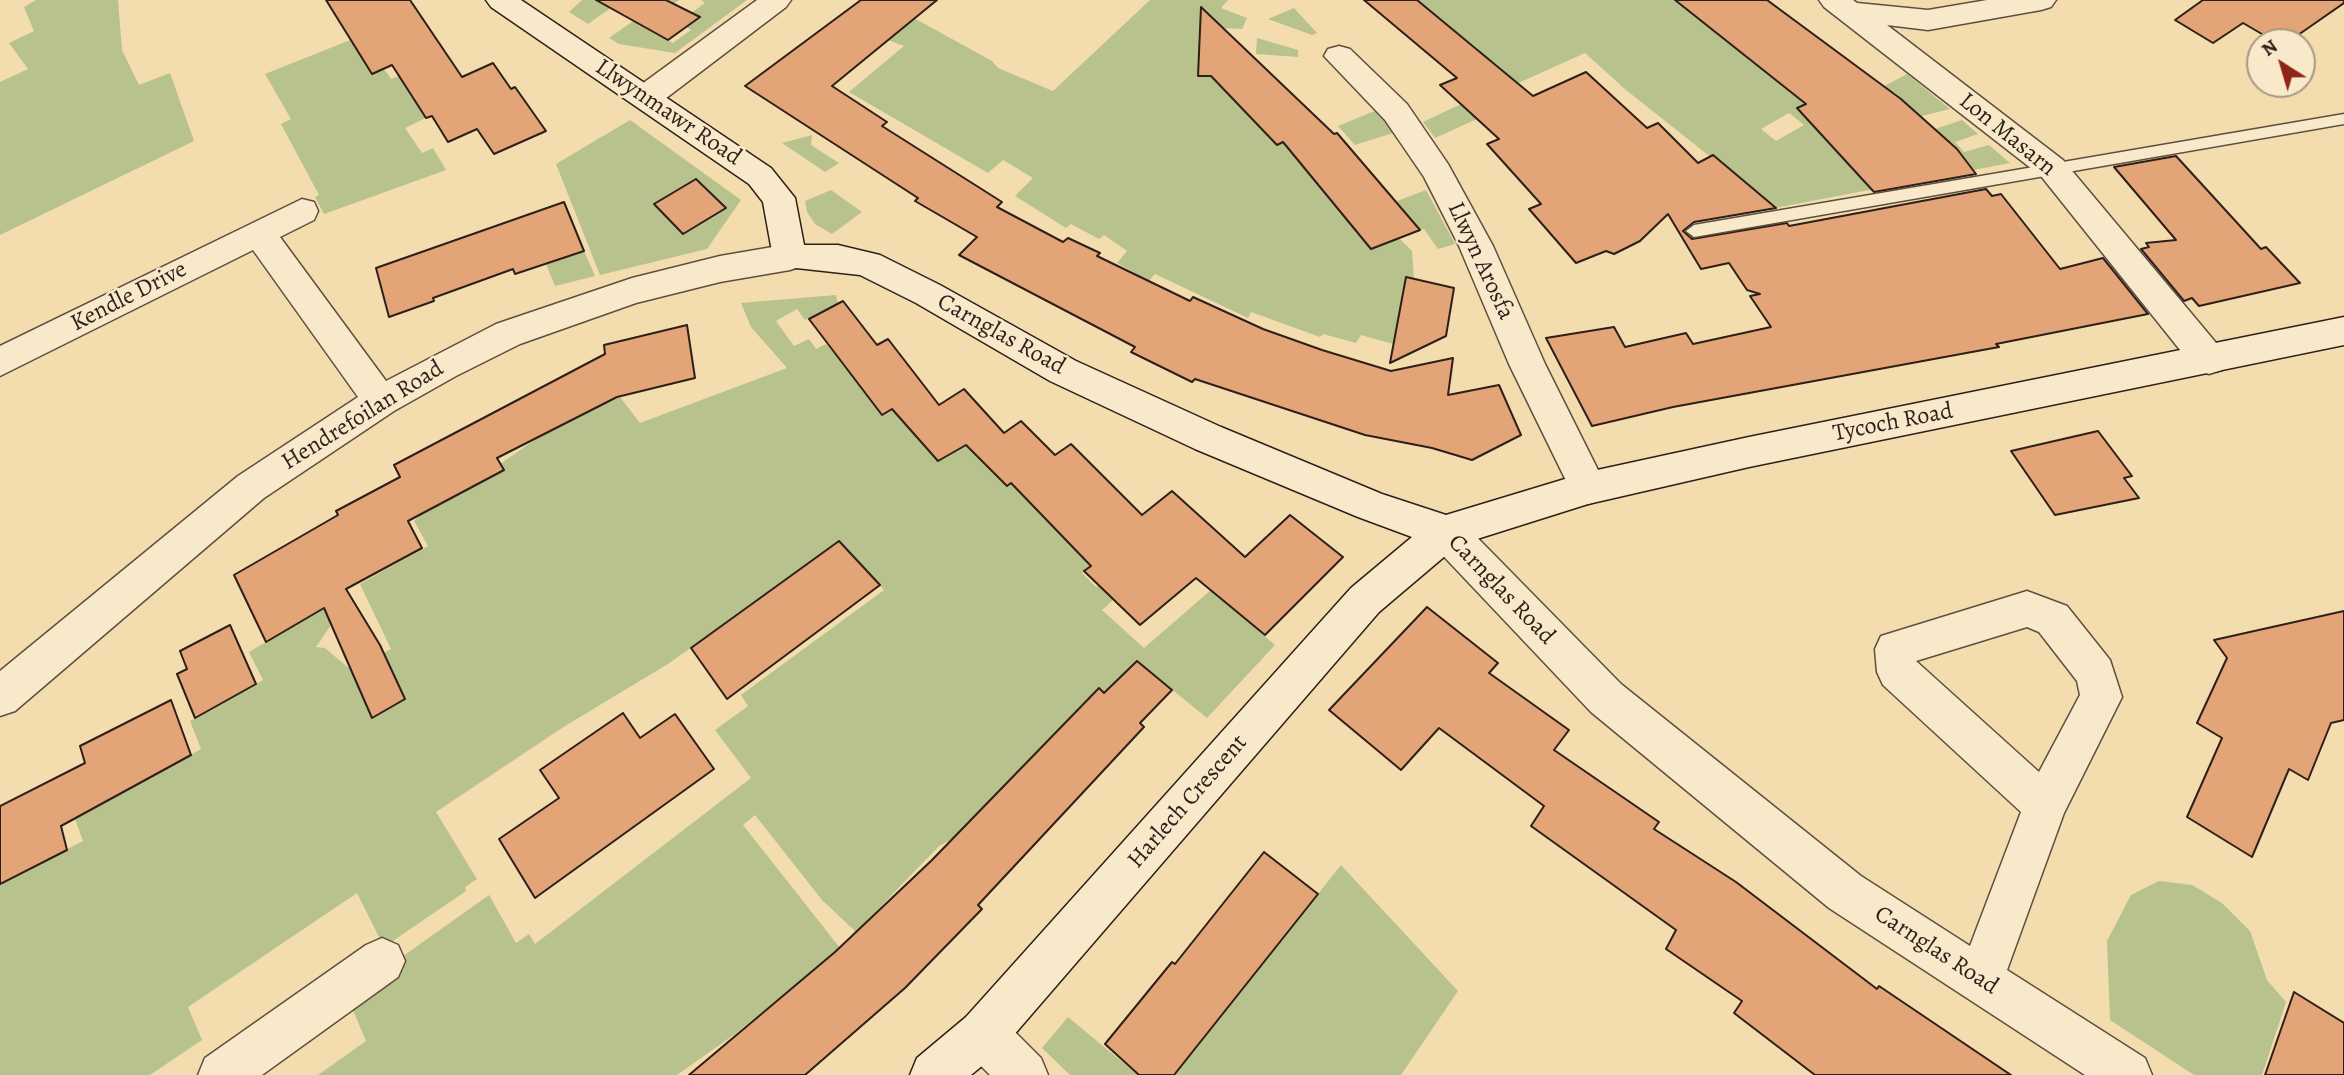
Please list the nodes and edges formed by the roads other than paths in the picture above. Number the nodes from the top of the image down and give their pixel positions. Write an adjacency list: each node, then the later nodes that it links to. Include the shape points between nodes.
1 (501, 0): 6 (street, Llwynmawr Road)
2 (776, 0): 6 (street)
3 (2040, 0): 4 (street, via 1928,20)
4 (1842, 6): 8 (street, Lon Masarn)
5 (1339, 56): 17 (street, Llwyn Arosfa, via 1396,112 1437,172)
6 (646, 97): 12 (street, Llwynmawr Road, via 760,176 779,198)
7 (2344, 119): 8 (lane)
8 (2052, 168): 10 (lane); 14 (street, Lon Masarn)
9 (302, 211): 11 (street, Kendle Drive)
10 (1694, 231)
11 (259, 233): 15 (street, Kendle Drive); 16 (street)
12 (790, 257): 16 (street, Hendrefoilan Road, via 632,291 508,334); 18 (street, Carnglas Road, via 868,264 1063,371 1208,438)
13 (2344, 331): 14 (street, Tycoch Road)
14 (2209, 360): 17 (street, Tycoch Road)
15 (0, 362)
16 (381, 401): 19 (street, Hendrefoilan Road, via 195,530)
17 (1588, 488): 18 (street, Tycoch Road)
18 (1446, 532): 22 (street, Carnglas Road, via 1606,698 1845,892); 23 (street, Harlech Crescent, via 1365,600)
19 (0, 697)
20 (2045, 805): 20 (street, via 1897,673 1895,649 2027,609 2053,618 2096,673 2101,697); 22 (street)
21 (382, 961): 24 (street)
22 (1980, 979): 27 (street, Carnglas Road)
23 (983, 1034): 25 (street, Harlech Crescent); 26 (street)
24 (222, 1075)
25 (934, 1075)
26 (1024, 1075)
27 (2128, 1075)

